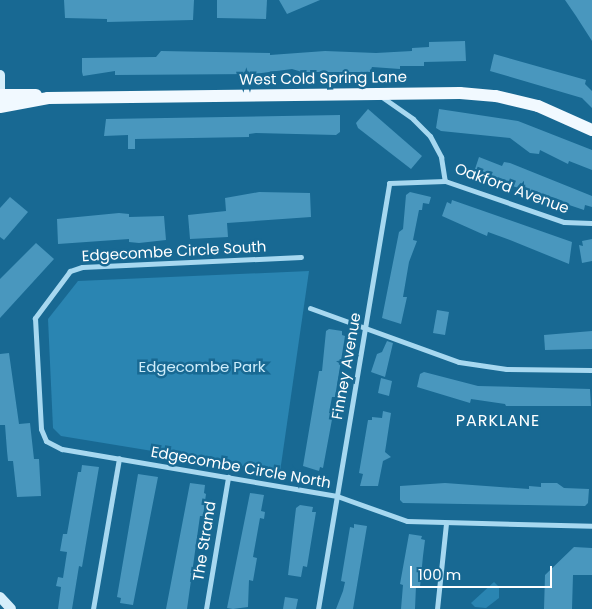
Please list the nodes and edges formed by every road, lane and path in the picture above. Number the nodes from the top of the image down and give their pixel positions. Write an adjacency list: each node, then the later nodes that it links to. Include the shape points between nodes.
1 (0, 75): 3 (main road)
2 (378, 94): 4 (main road, West Cold Spring Lane); 6 (main road, West Cold Spring Lane, via 460,92 496,96 538,106); 7 (street, Oakford Avenue, via 413,119 430,136 442,157)
3 (0, 95): 4 (main road, West Cold Spring Lane, via 26,94)
4 (48, 98): 5 (main road, West Cold Spring Lane)
5 (0, 107)
6 (592, 130)
7 (445, 180): 8 (street, Oakford Avenue, via 564,222); 11 (street, Finney Avenue, via 389,183)
8 (592, 223)
9 (301, 257): 13 (street, Edgecombe Circle South, via 82,267 70,272 36,313 35,326 42,435 49,444)
10 (310, 308): 11 (street)
11 (366, 326): 12 (street, via 417,349 467,364 540,371); 16 (street, Finney Avenue)
12 (592, 370)
13 (62, 449): 14 (street, Edgecombe Circle North)
14 (119, 458): 15 (street, Edgecombe Circle North); 21 (street)
15 (228, 476): 16 (street, Edgecombe Circle North); 22 (street, The Strand)
16 (337, 496): 17 (street, Edgecombe Circle North, via 407,521); 23 (street, Finney Avenue)
17 (446, 524): 18 (street, Edgecombe Circle North); 24 (street)
18 (592, 526)
19 (0, 597): 20 (main road)
20 (11, 609)
21 (93, 609)
22 (206, 609)
23 (318, 609)
24 (437, 609)

